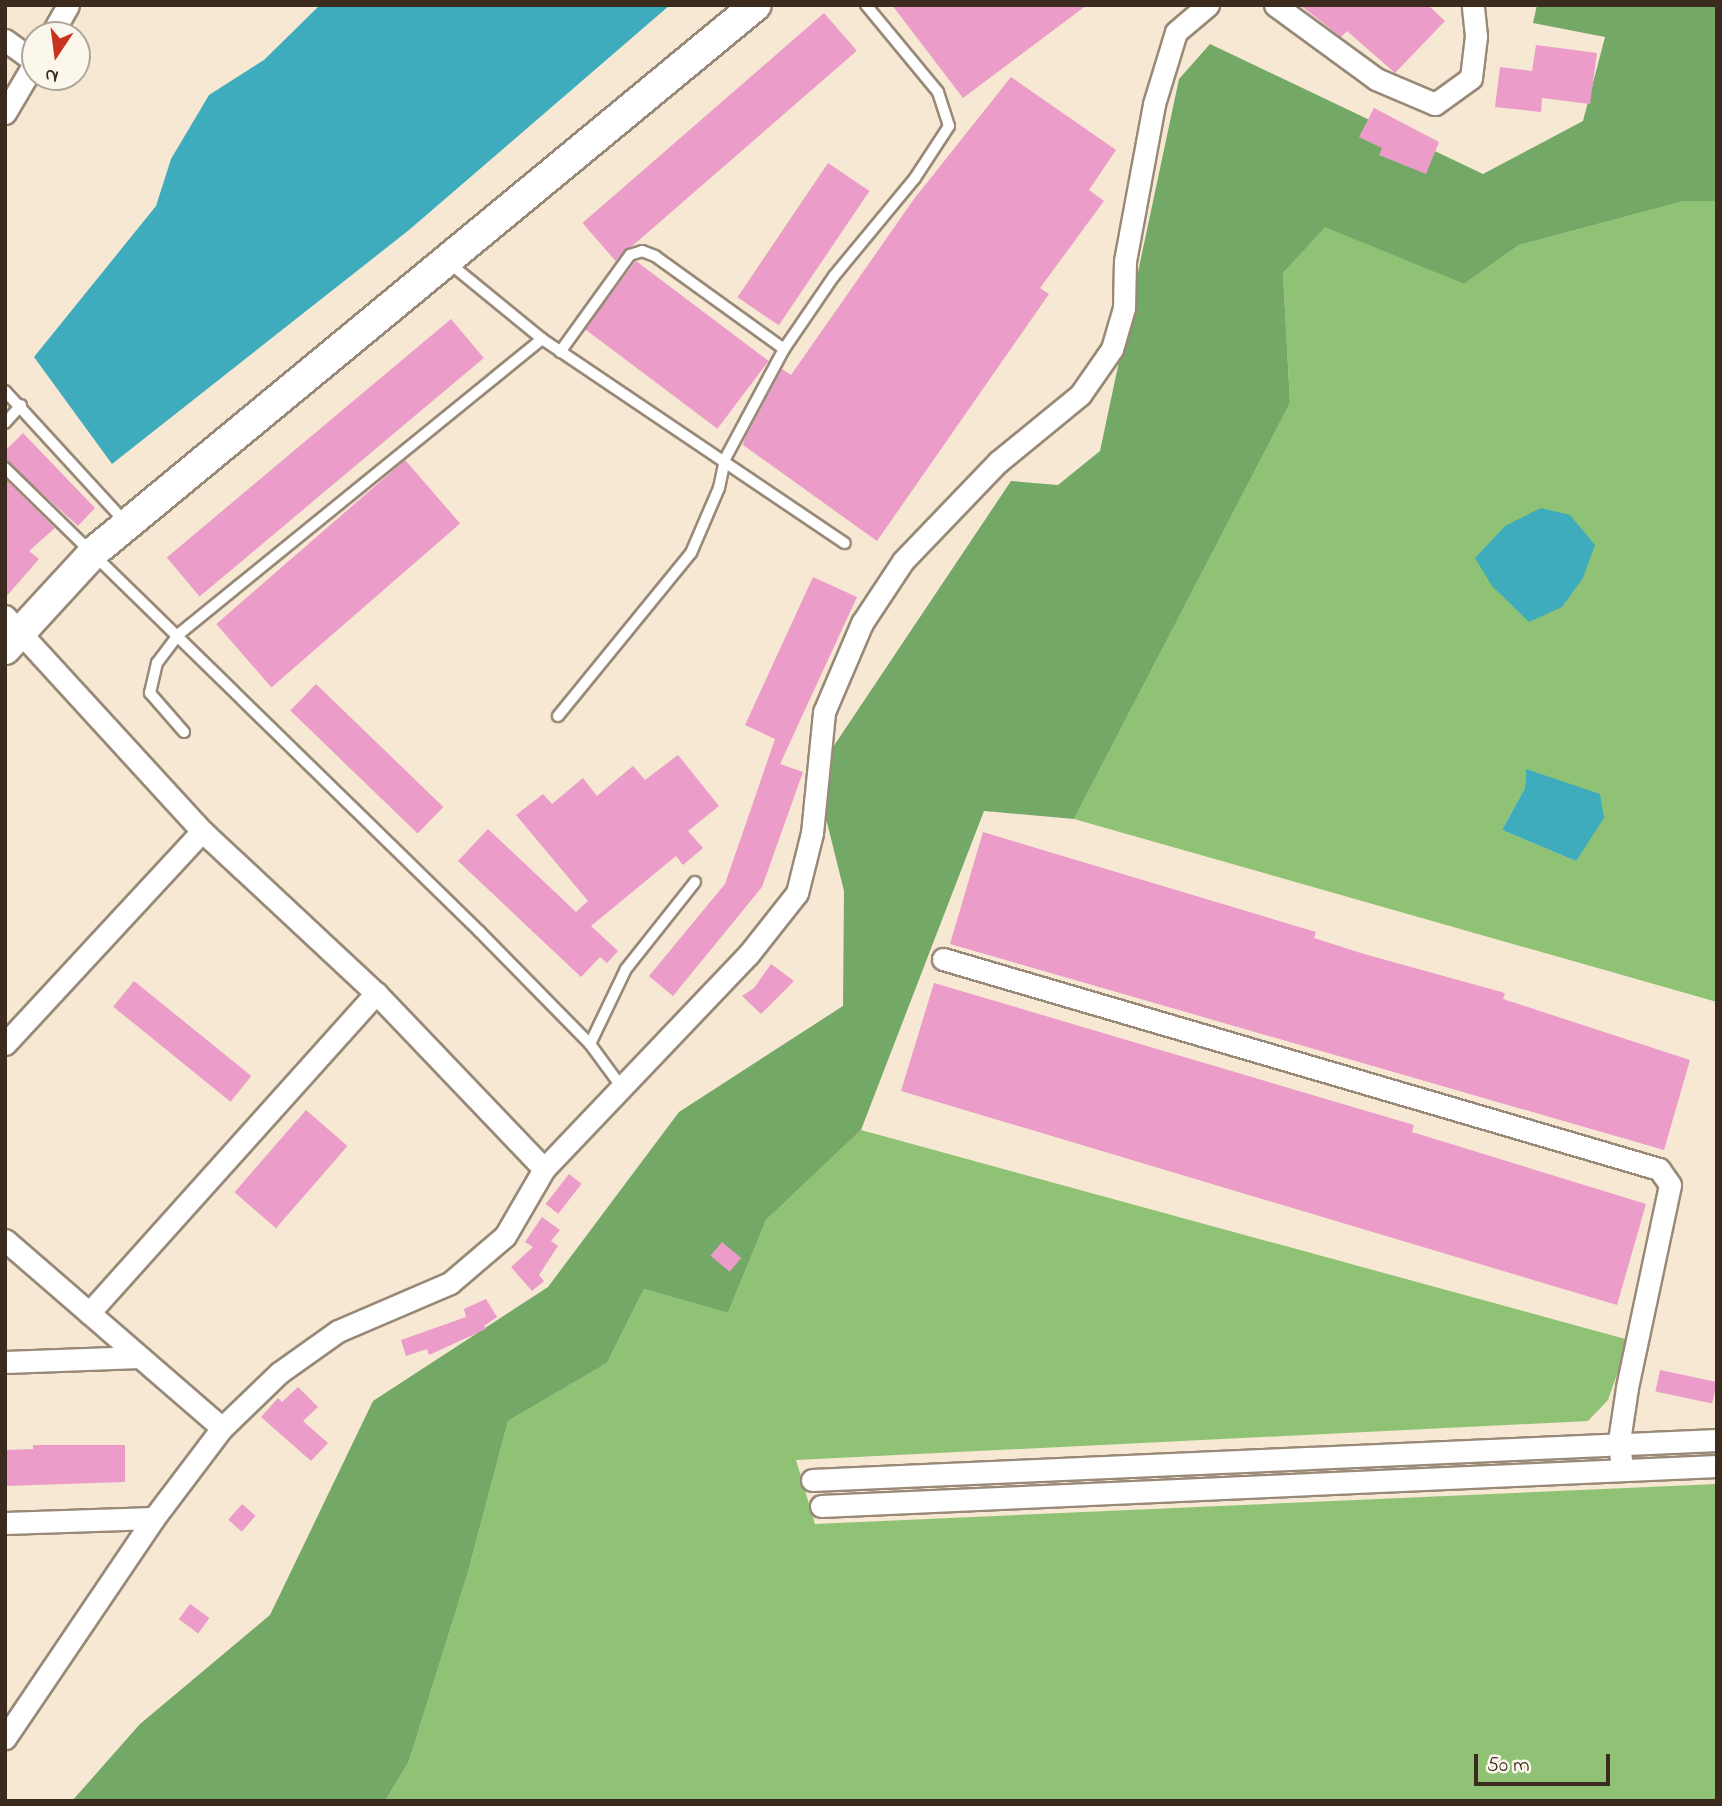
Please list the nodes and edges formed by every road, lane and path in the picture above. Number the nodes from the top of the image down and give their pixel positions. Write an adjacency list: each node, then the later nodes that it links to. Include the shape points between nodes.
1 (68, 5): 7 (street)
2 (755, 5): 12 (street)
3 (866, 5): 14 (lane, via 938,92 949,126 915,178 834,276)
4 (1208, 5): 34 (street, via 1176,32 1154,104 1125,261 1124,308 1112,349 1080,395 998,462 896,572 862,623 824,712 813,833 797,893 748,955)
5 (1275, 5): 6 (street, via 1376,79 1435,104 1471,78 1476,36)
6 (1473, 5)
7 (59, 21)
8 (5, 40): 9 (street)
9 (21, 52)
10 (21, 86): 11 (street)
11 (5, 113)
12 (446, 261): 13 (lane); 21 (street)
13 (542, 339): 15 (lane); 25 (lane)
14 (785, 349): 15 (lane, via 642,251 630,255); 19 (lane)
15 (560, 352): 19 (lane)
16 (5, 391): 17 (lane)
17 (21, 405): 18 (lane); 21 (lane)
18 (5, 423)
19 (725, 459): 22 (lane); 26 (lane, via 719,488 691,553)
20 (5, 468): 23 (lane)
21 (127, 524): 23 (street)
22 (845, 543)
23 (95, 551): 24 (street); 25 (lane)
24 (10, 632): 28 (street)
25 (179, 634): 27 (lane, via 157,663 150,693); 33 (lane)
26 (558, 716)
27 (184, 732)
28 (202, 831): 31 (street); 32 (street)
29 (695, 882): 33 (lane, via 626,969)
30 (943, 959): 42 (street, via 1658,1170 1670,1185)
31 (376, 993): 35 (street); 37 (street)
32 (5, 1044)
33 (590, 1044): 34 (lane)
34 (623, 1089): 35 (street)
35 (544, 1169): 40 (street, via 505,1236 450,1283 338,1331 279,1373)
36 (5, 1240): 37 (street)
37 (89, 1313): 38 (street)
38 (140, 1357): 39 (street); 40 (street)
39 (5, 1362)
40 (222, 1428): 47 (street)
41 (1717, 1440): 42 (street)
42 (1619, 1441): 44 (street); 45 (street)
43 (1717, 1466): 44 (street)
44 (1622, 1470): 46 (street)
45 (813, 1480)
46 (821, 1506)
47 (154, 1518): 48 (street); 49 (street)
48 (5, 1523)
49 (5, 1738)

